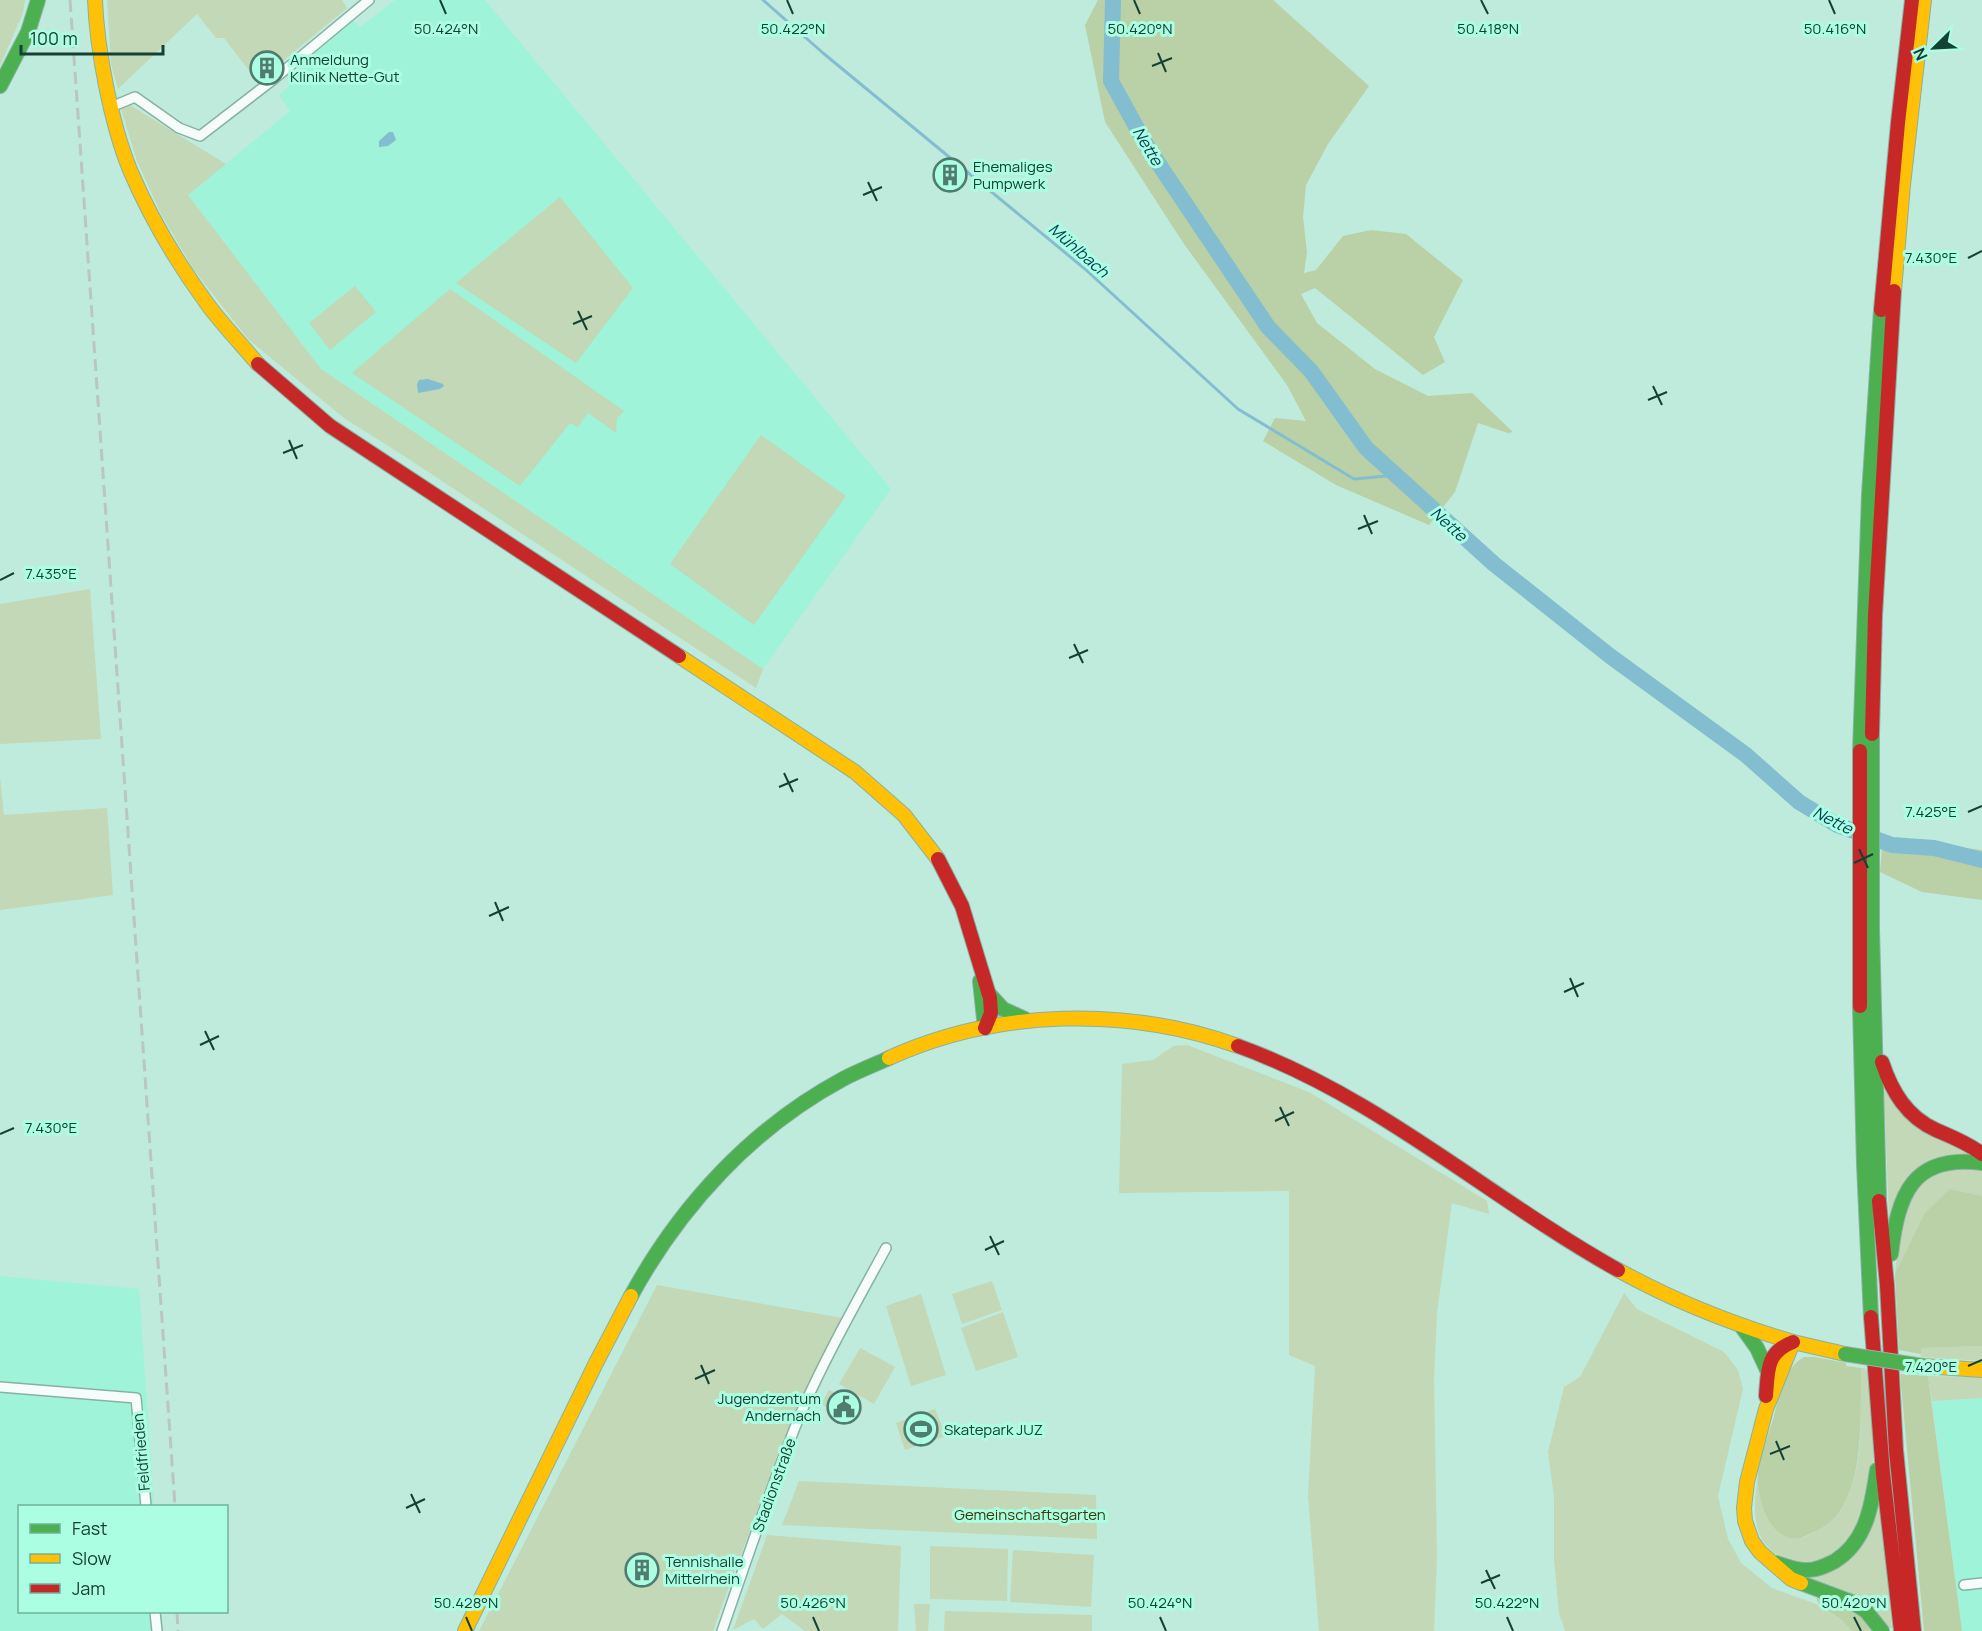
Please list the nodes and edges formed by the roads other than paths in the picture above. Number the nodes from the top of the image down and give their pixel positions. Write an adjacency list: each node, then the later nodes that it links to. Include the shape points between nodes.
1 (38, 0): 6 (main road, via 28,32)
2 (95, 0): 7 (main road)
3 (369, 0): 7 (street, via 200,136 180,128 135,98)
4 (1912, 0): 8 (main road, via 1891,183 1872,428 1863,617)
5 (1924, 0): 8 (main road, via 1892,315)
6 (0, 86)
7 (111, 107): 10 (main road, via 130,169 163,236 208,305 259,365 330,426 855,772 889,799 920,832 944,868 962,905)
8 (1865, 793): 9 (main road)
9 (1865, 899): 14 (main road); 25 (main road, via 1865,1208)
10 (980, 967): 11 (main road); 13 (main road)
11 (990, 994): 12 (main road, via 1003,1009); 13 (main road, via 992,1014)
12 (1030, 1020): 13 (main road); 19 (main road, via 1141,1022 1187,1030 1244,1048 1321,1082 1370,1110 1634,1278)
13 (985, 1028): 32 (main road, via 909,1049 815,1095 752,1142 696,1198 651,1261 620,1315)
14 (1875, 1035): 15 (main road, via 1887,1081 1905,1108 1920,1121 1970,1143); 18 (main road, via 1879,1207)
15 (1982, 1154)
16 (1982, 1163): 18 (main road, via 1956,1161 1937,1165 1920,1175 1906,1191 1895,1222)
17 (886, 1248): 33 (street, Stadionstraße, via 801,1414)
18 (1887, 1285): 36 (main road, via 1896,1450)
19 (1742, 1327): 20 (main road); 22 (main road)
20 (1793, 1342): 21 (main road, bridge, via 1923,1366); 22 (main road, via 1776,1349); 24 (main road)
21 (1982, 1370)
22 (1768, 1372): 24 (main road)
23 (0, 1387): 26 (street, Feldfrieden, via 136,1398)
24 (1766, 1409): 27 (main road, via 1743,1508 1752,1541)
25 (1881, 1452): 27 (main road, via 1869,1515 1852,1548 1834,1562 1815,1569); 35 (main road)
26 (146, 1505)
27 (1770, 1562): 34 (main road, via 1791,1579 1852,1602 1866,1611)
28 (1982, 1583): 29 (street)
29 (1964, 1585)
30 (155, 1613): 31 (street)
31 (157, 1631)
32 (465, 1631)
33 (722, 1631)
34 (1882, 1631)
35 (1901, 1631)
36 (1914, 1631)

